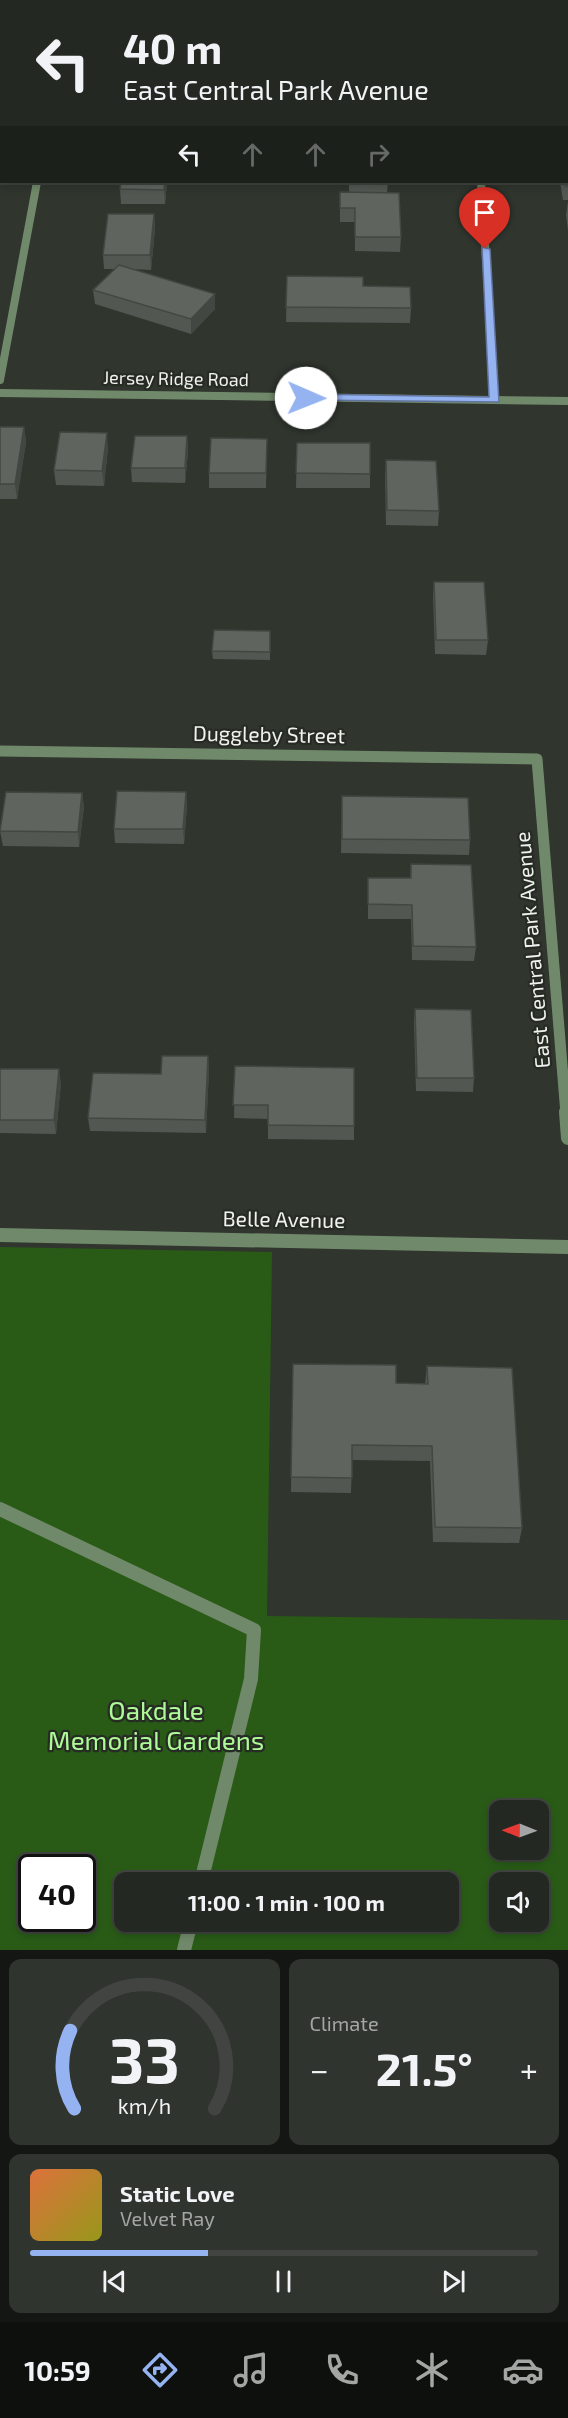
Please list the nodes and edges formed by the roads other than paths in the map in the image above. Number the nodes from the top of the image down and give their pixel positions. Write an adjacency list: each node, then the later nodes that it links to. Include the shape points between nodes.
1 (36, 183): 3 (street)
2 (481, 183): 5 (street)
3 (0, 380)
4 (0, 393): 5 (street, Jersey Ridge Road)
5 (495, 400): 6 (street, Jersey Ridge Road)
6 (568, 401)
7 (0, 751): 8 (street, Duggleby Street)
8 (537, 759): 9 (street, East Central Park Avenue)
9 (568, 1138)
10 (0, 1235): 11 (street, Belle Avenue)
11 (568, 1247)
12 (0, 1509): 13 (street, via 254,1630 251,1679)
13 (203, 1872)
14 (188, 1932): 15 (street)
15 (184, 1950)

